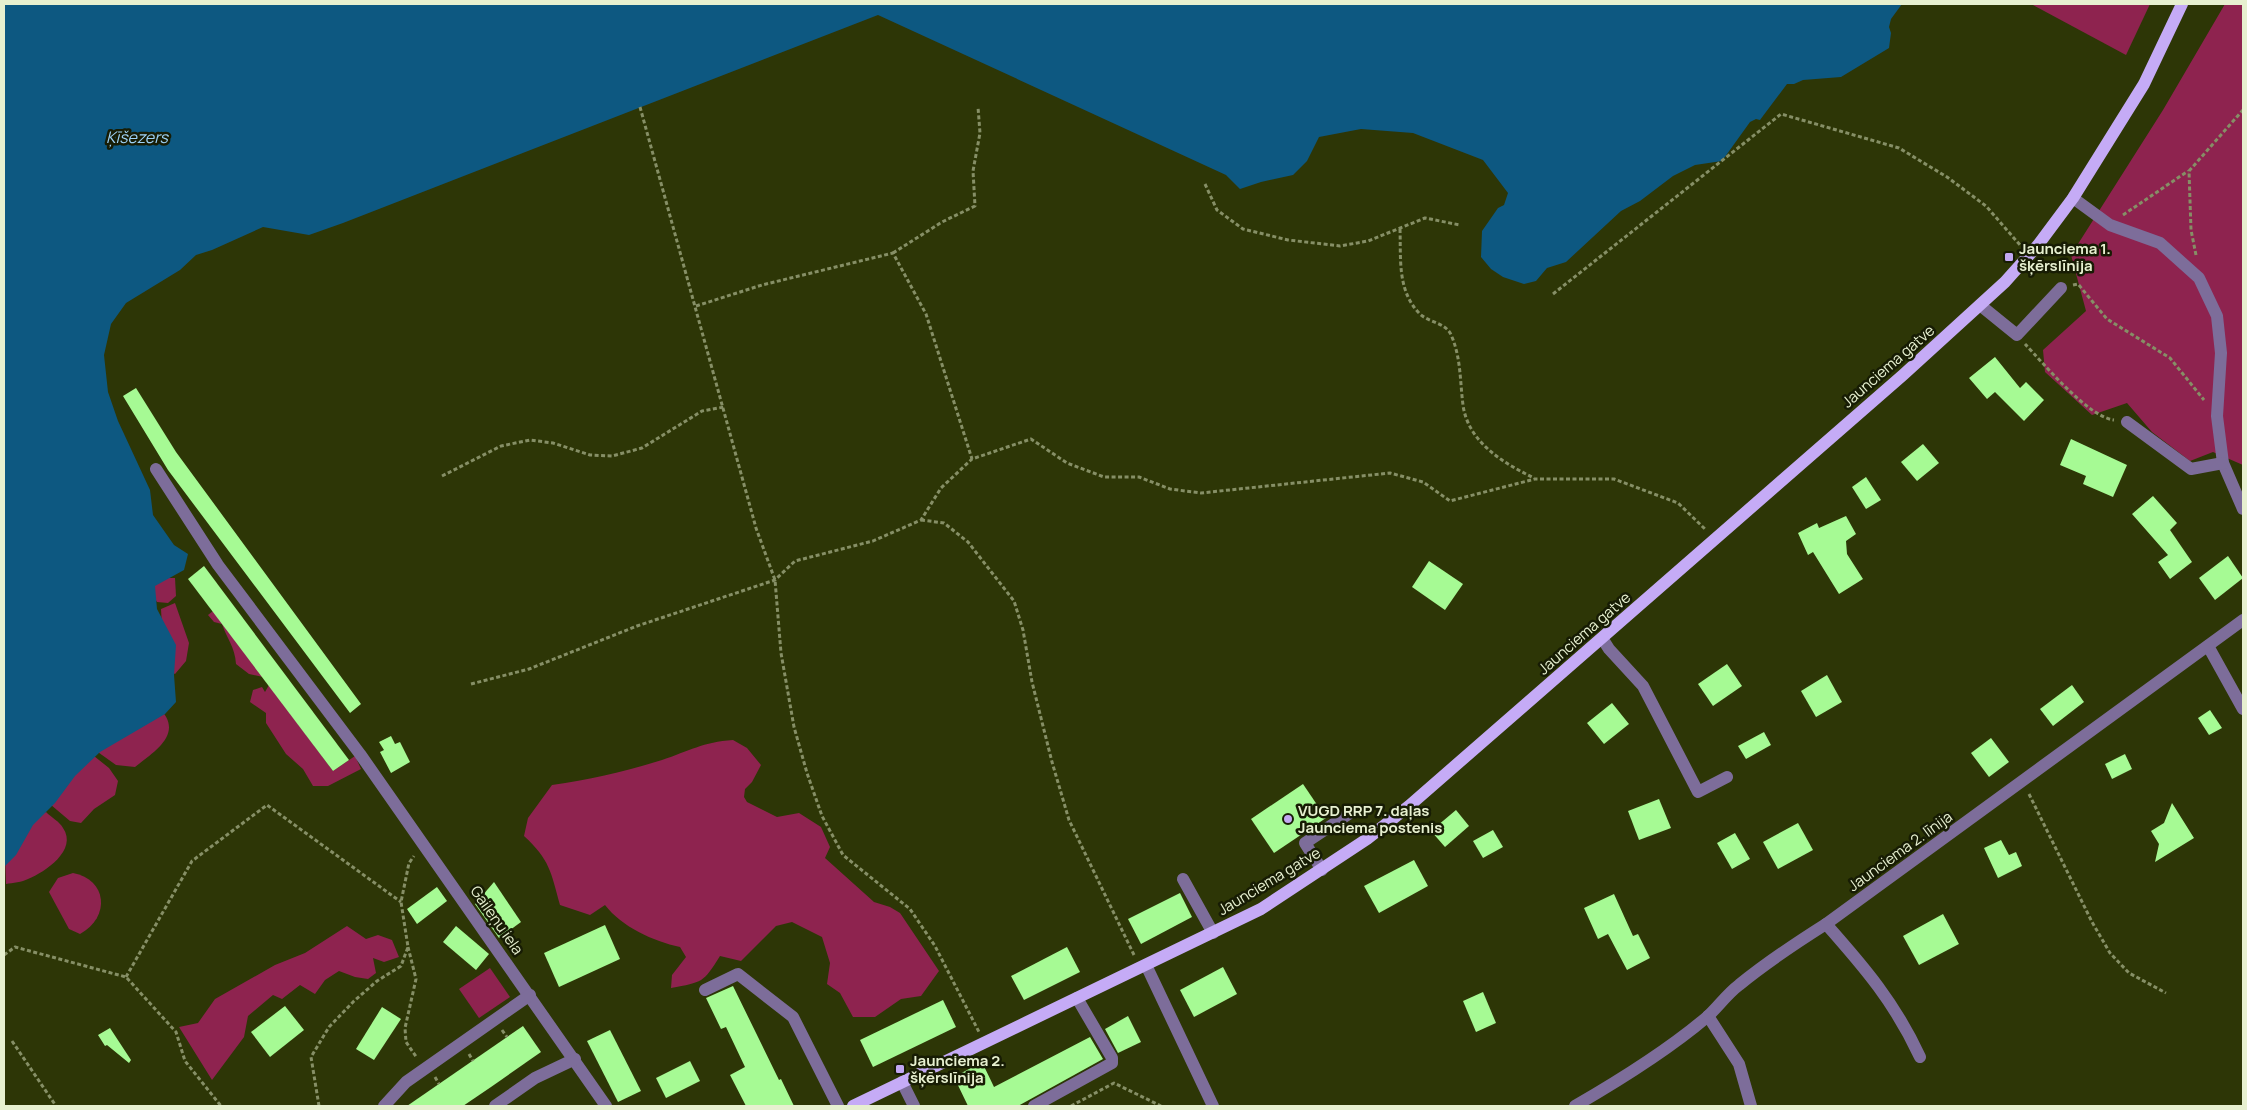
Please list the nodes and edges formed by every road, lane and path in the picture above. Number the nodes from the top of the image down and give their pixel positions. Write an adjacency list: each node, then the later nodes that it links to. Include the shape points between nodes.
1 (2182, 4): 7 (main road, Jaunciema gatve, via 2144,84)
2 (640, 107): 17 (path)
3 (978, 107): 11 (path, via 980,133 973,171 975,206 942,222)
4 (2243, 110): 5 (path)
5 (2189, 171): 9 (path); 13 (path, via 2191,230)
6 (1205, 184): 10 (path, via 1217,210 1243,229 1288,240 1340,246 1368,241)
7 (2073, 198): 9 (street); 12 (main road, Jaunciema gatve)
8 (1460, 225): 10 (path, via 1424,218)
9 (2110, 225): 13 (street, via 2160,243)
10 (1400, 229): 26 (path, via 1402,285 1419,314 1441,324 1452,334 1460,369 1463,407 1476,438 1508,465)
11 (893, 253): 17 (path, via 762,285); 22 (path, via 926,314)
12 (2029, 255): 15 (path, via 1986,206 1899,148 1781,114); 16 (main road, Jaunciema gatve)
13 (2199, 278): 20 (street, via 2217,316 2221,353)
14 (2061, 288): 18 (street); 20 (path, via 2078,284 2107,319 2170,358)
15 (1553, 294)
16 (1980, 305): 18 (street); 29 (main road, Jaunciema gatve)
17 (696, 306): 19 (path)
18 (2017, 335): 21 (path, via 2062,384 2104,419)
19 (724, 407): 25 (path, via 702,411 642,448 612,456 590,455 553,443 530,440 500,446); 30 (path, via 756,528)
20 (2217, 416): 23 (street)
21 (2127, 422): 23 (street, via 2191,469)
22 (972, 459): 26 (path, via 1031,439 1067,463 1104,477 1139,477 1170,489 1200,492 1390,473 1423,482 1450,501); 28 (path, via 941,488)
23 (2223, 463): 27 (street)
24 (156, 468): 39 (street, Gaileņu iela, via 218,565 360,754)
25 (442, 476)
26 (1535, 479): 29 (path, via 1614,479 1678,503)
27 (2243, 509)
28 (921, 520): 30 (path, via 873,540 795,561); 47 (path, via 944,523 968,542 1014,601 1024,630 1032,682 1069,820)
29 (1715, 540): 32 (main road, Jaunciema gatve)
30 (775, 580): 34 (path, via 636,626 529,669); 57 (path, via 781,653 794,727 822,816 843,854 910,909 935,946)
31 (2243, 620): 33 (street, Jaunciema 2. līnija)
32 (1602, 638): 36 (street, via 1643,686 1698,792); 40 (main road, Jaunciema gatve, via 1409,806)
33 (2208, 646): 35 (street); 37 (street, Jaunciema 2. līnija)
34 (471, 684)
35 (2243, 709)
36 (1727, 777)
37 (2023, 782): 43 (street, Jaunciema 2. līnija); 50 (path, via 2110,953 2129,973)
38 (1353, 811): 40 (street, via 1306,843)
39 (423, 844): 42 (path, via 408,863); 51 (street, Gaileņu iela)
40 (1322, 870): 44 (main road, Jaunciema gatve, via 1261,909)
41 (1183, 879): 44 (street)
42 (402, 902): 45 (path); 48 (path, via 267,805 192,862)
43 (1826, 924): 53 (street, Jaunciema 2. līnija, via 1737,986); 59 (street, via 1871,974 1905,1024)
44 (1213, 933): 47 (main road, Jaunciema gatve)
45 (408, 947): 62 (path, via 416,979 405,1028 406,1042); 68 (path, via 401,966 354,1001 329,1027 311,1058)
46 (4, 955): 48 (path, via 15,947)
47 (1143, 966): 52 (main road, Jaunciema gatve); 78 (street)
48 (126, 977): 67 (path, via 176,1032 185,1061)
49 (705, 990): 72 (street, via 738,974 793,1017)
50 (2166, 993)
51 (530, 995): 60 (street, Gaileņu iela); 62 (street)
52 (1077, 998): 57 (main road, Jaunciema gatve); 75 (street, via 1112,1063)
53 (1708, 1016): 79 (street, Jaunciema 2. līnija, via 1608,1087); 80 (street, via 1740,1064)
54 (504, 1032): 55 (path)
55 (507, 1037)
56 (12, 1041): 66 (path)
57 (984, 1043): 64 (main road, Jaunciema gatve)
58 (470, 1055): 61 (path)
59 (1920, 1057)
60 (575, 1059): 70 (street, via 535,1078); 71 (street, Gaileņu iela)
61 (474, 1061)
62 (424, 1069): 69 (street, via 396,1091)
63 (436, 1078): 65 (path)
64 (902, 1082): 73 (main road, Jaunciema gatve); 74 (street)
65 (439, 1084)
66 (56, 1106)
67 (221, 1106)
68 (319, 1106)
69 (384, 1106)
70 (495, 1106)
71 (606, 1106)
72 (838, 1106)
73 (852, 1106)
74 (914, 1106)
75 (1034, 1106)
76 (1071, 1106): 77 (path, via 1114,1084)
77 (1161, 1106)
78 (1213, 1106)
79 (1575, 1106)
80 (1751, 1106)

